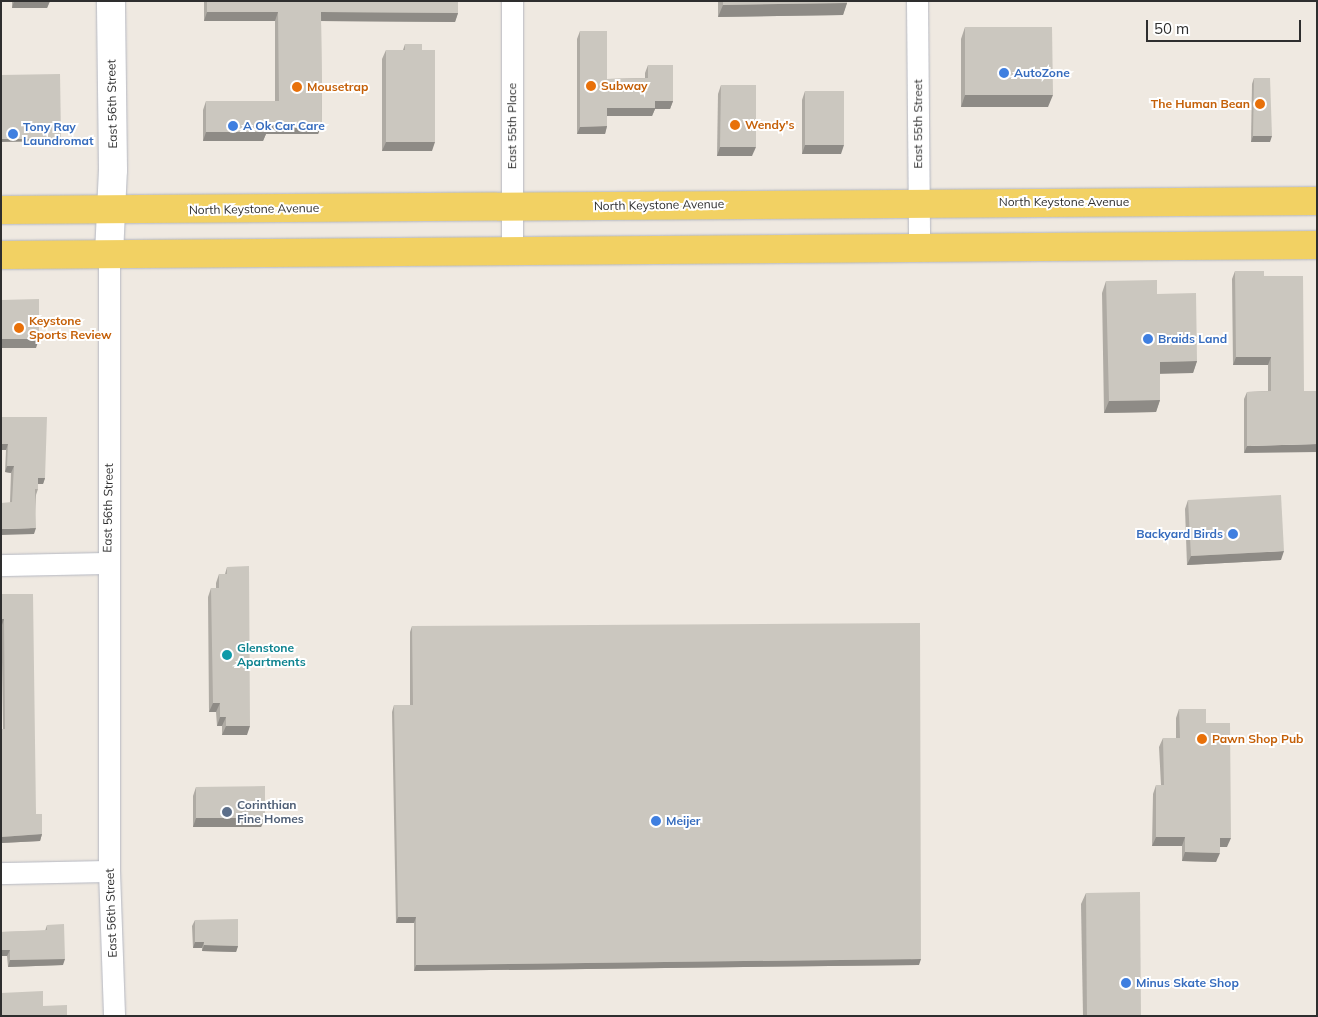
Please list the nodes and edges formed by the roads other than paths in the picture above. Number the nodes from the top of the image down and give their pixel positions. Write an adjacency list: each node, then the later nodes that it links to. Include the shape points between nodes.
1 (111, 1): 7 (street, East 56th Street)
2 (512, 1): 6 (street, East 55th Place)
3 (917, 1): 5 (street, East 55th Street)
4 (1317, 201): 5 (main road, North Keystone Avenue)
5 (918, 203): 6 (main road, North Keystone Avenue); 10 (street, East 55th Street)
6 (512, 206): 7 (main road, North Keystone Avenue); 11 (street, East 55th Place)
7 (113, 209): 8 (main road, North Keystone Avenue); 12 (street, East 56th Street)
8 (1, 210)
9 (1317, 246): 10 (main road)
10 (919, 247): 11 (main road)
11 (512, 250): 12 (main road)
12 (109, 254): 13 (main road); 14 (street, East 56th Street)
13 (1, 255)
14 (107, 563): 15 (street); 16 (street, East 56th Street)
15 (1, 564)
16 (109, 871): 17 (street); 18 (street, East 56th Street)
17 (1, 873)
18 (114, 1016)

